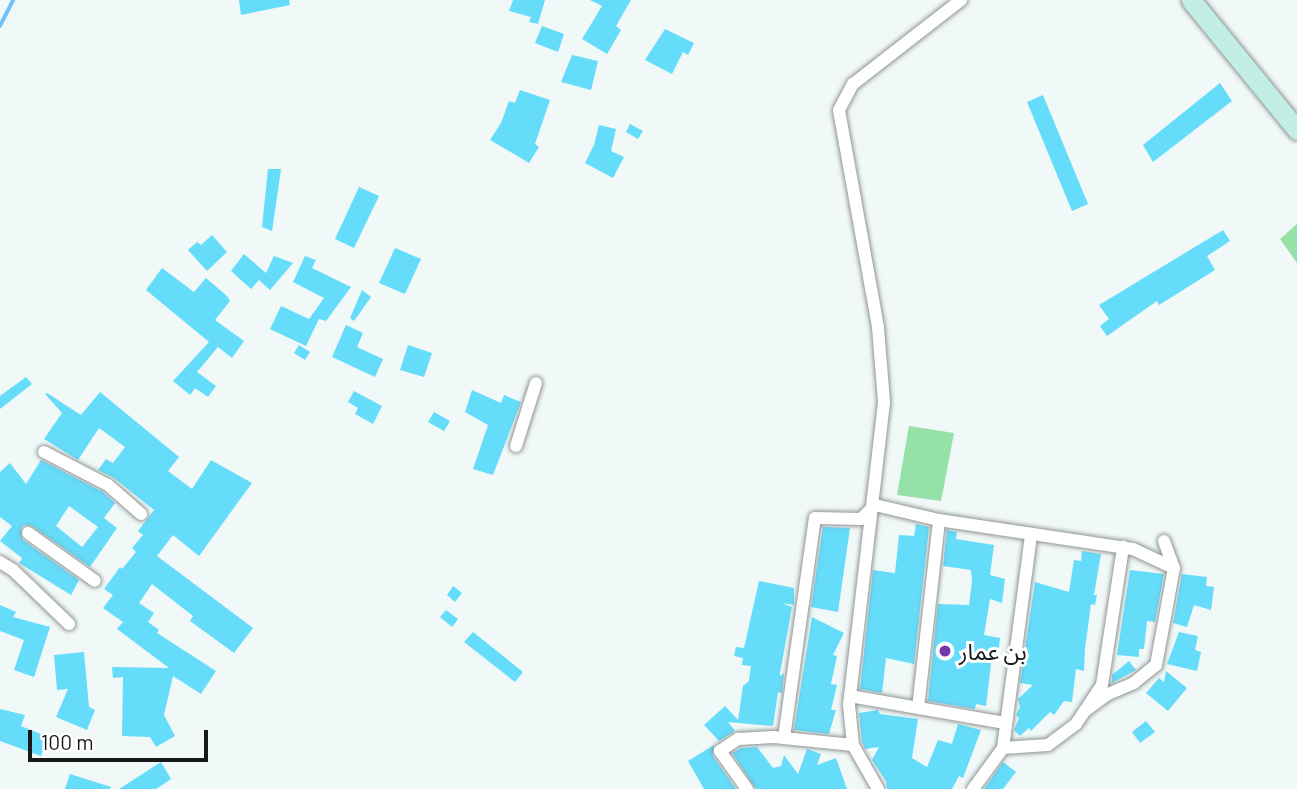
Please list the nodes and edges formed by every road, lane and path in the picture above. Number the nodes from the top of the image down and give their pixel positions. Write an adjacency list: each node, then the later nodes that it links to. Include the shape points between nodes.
1 (961, 0): 7 (street, via 853,84 839,110 878,327 884,402)
2 (1191, 0): 3 (street)
3 (1297, 130)
4 (536, 383): 5 (street)
5 (516, 446)
6 (44, 452): 8 (street, via 108,485)
7 (875, 505): 9 (street); 18 (street); 22 (street, via 861,519 815,519)
8 (141, 514)
9 (939, 520): 11 (street); 19 (street)
10 (28, 533): 16 (street)
11 (1031, 534): 13 (street); 21 (street)
12 (1164, 541): 15 (street)
13 (1123, 547): 15 (street); 20 (street, via 1102,685)
14 (0, 562): 17 (street)
15 (1174, 568): 20 (street, via 1156,665)
16 (95, 581)
17 (69, 624)
18 (850, 696): 19 (street); 23 (street)
19 (918, 708): 21 (street)
20 (1085, 711): 24 (street, via 1048,745)
21 (1005, 723): 24 (street)
22 (784, 738): 23 (street); 25 (street, via 738,739 720,751)
23 (853, 745): 26 (street)
24 (1003, 748): 27 (street)
25 (747, 789)
26 (878, 789)
27 (973, 789)

